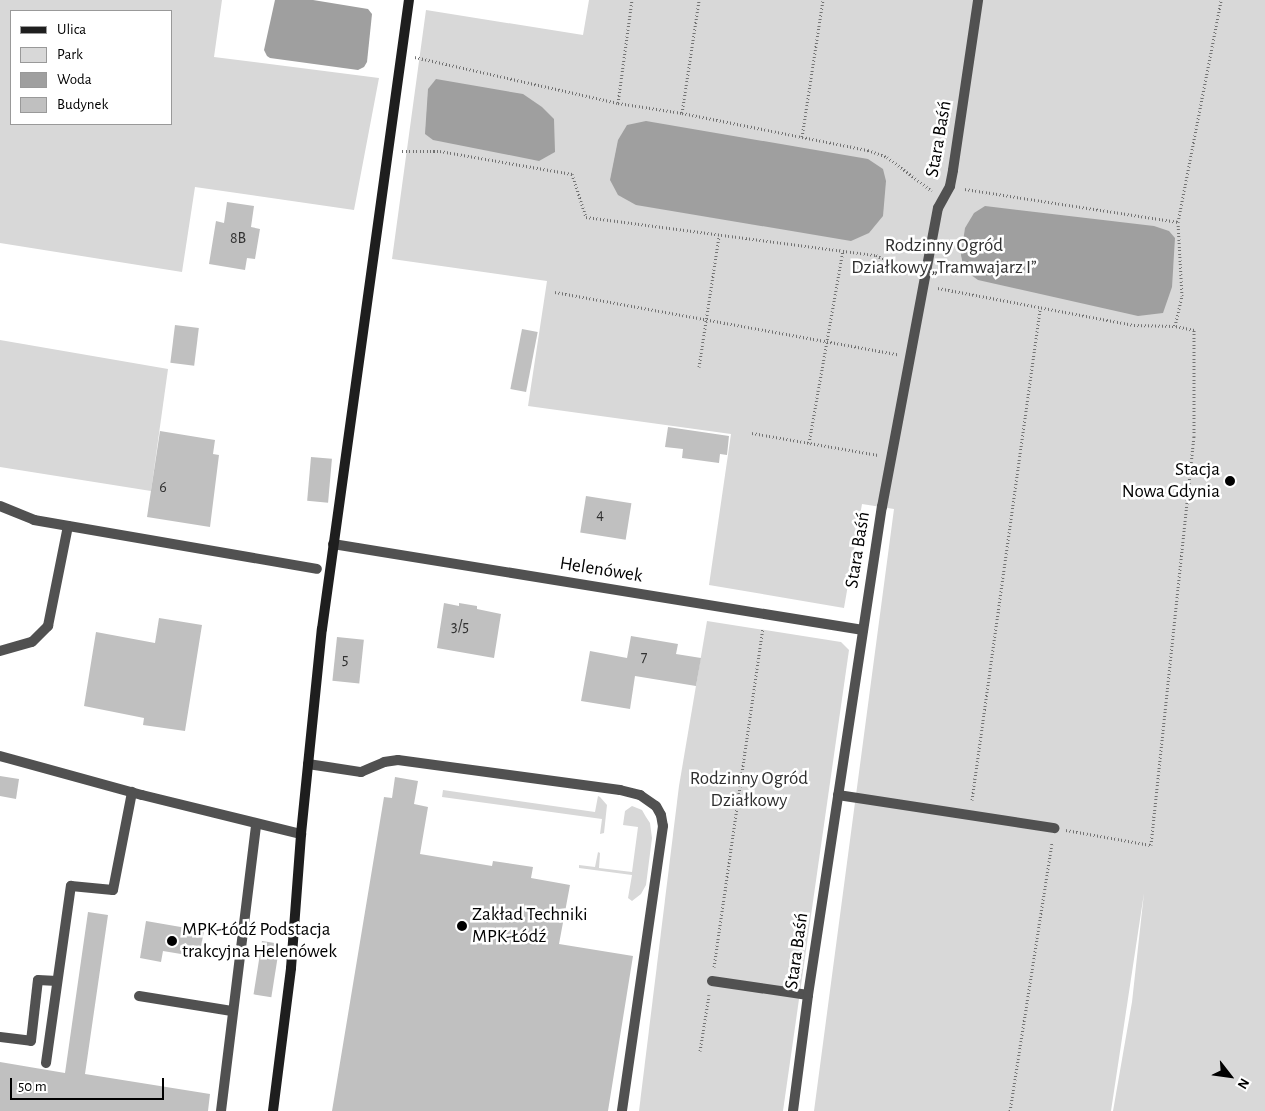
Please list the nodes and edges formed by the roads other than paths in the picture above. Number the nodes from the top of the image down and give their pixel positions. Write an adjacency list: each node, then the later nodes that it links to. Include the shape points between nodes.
1 (409, 0): 5 (street)
2 (978, 0): 7 (street, Stara Baśń, via 950,186 938,208 882,507)
3 (0, 506): 4 (street, via 34,520)
4 (68, 526): 6 (street); 8 (street, via 48,626 32,642)
5 (333, 544): 7 (street, Helenówek); 10 (street)
6 (316, 570)
7 (863, 630): 12 (street, Stara Baśń)
8 (0, 651)
9 (0, 756): 11 (street)
10 (308, 764): 15 (street); 25 (street, via 361,772 398,760 620,790 640,795 656,806 663,826)
11 (132, 792): 13 (street); 17 (street, via 113,890 71,886)
12 (838, 795): 14 (street); 18 (street, Stara Baśń)
13 (256, 824): 15 (street); 20 (street)
14 (1054, 828)
15 (301, 834): 24 (street, via 292,959)
16 (712, 981): 18 (street)
17 (57, 982): 21 (street, via 38,980 31,1041); 22 (street)
18 (808, 995): 26 (street, Stara Baśń)
19 (139, 996): 20 (street)
20 (232, 1012): 23 (street)
21 (0, 1037)
22 (46, 1063)
23 (221, 1111)
24 (273, 1111)
25 (622, 1111)
26 (793, 1111)

